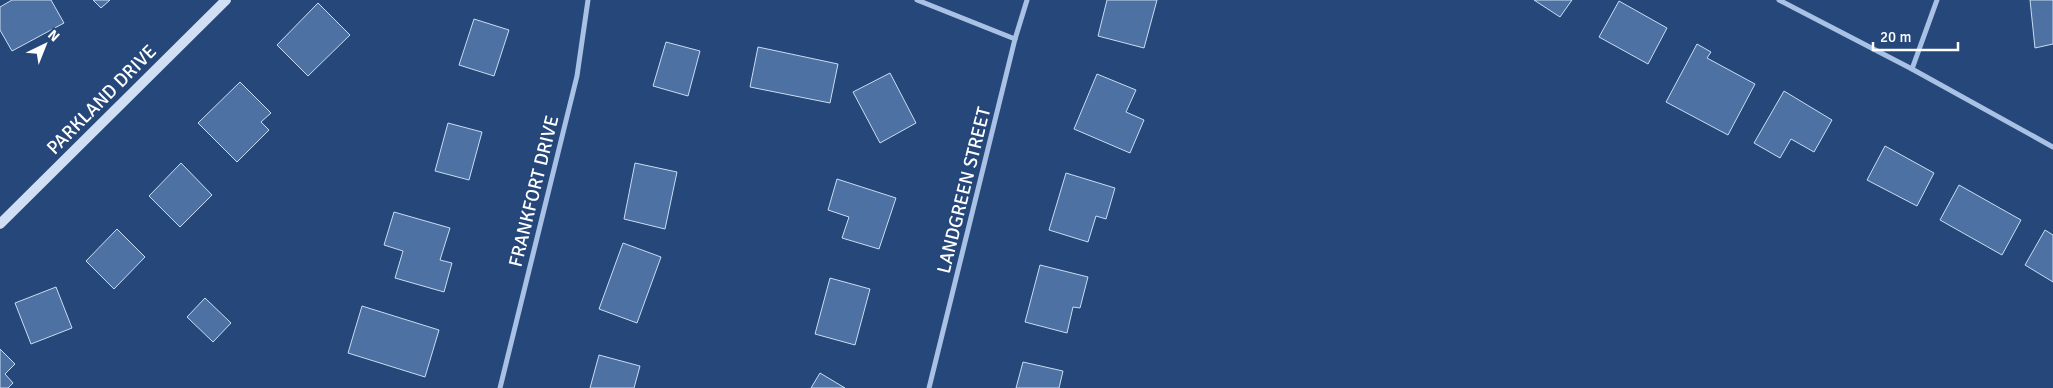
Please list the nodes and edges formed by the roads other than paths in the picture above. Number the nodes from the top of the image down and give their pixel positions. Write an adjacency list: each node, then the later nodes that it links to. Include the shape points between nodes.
1 (226, 0): 10 (street, PARKLAND DRIVE)
2 (588, 0): 11 (street, FRANKFORT DRIVE, via 577,76)
3 (917, 0): 7 (street)
4 (1027, 0): 7 (street, LANDGREEN STREET)
5 (1779, 0): 8 (street)
6 (1937, 0): 8 (street)
7 (1015, 39): 12 (street, LANDGREEN STREET)
8 (1912, 69): 9 (street)
9 (2053, 147)
10 (0, 224)
11 (500, 388)
12 (929, 388)

